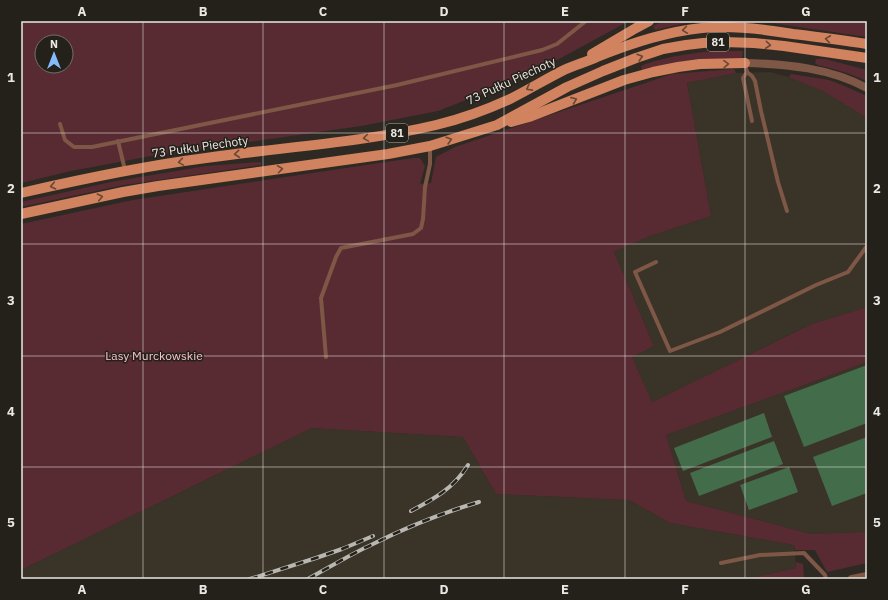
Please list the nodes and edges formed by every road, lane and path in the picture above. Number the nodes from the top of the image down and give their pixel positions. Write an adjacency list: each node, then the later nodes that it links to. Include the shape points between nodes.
1 (586, 21): 13 (lane, via 557,44 542,50 396,85)
2 (649, 21): 8 (main road)
3 (867, 44): 8 (main road, 73 Pułku Piechoty / 81, one-way to 8, via 769,30 703,28 678,31 629,44)
4 (837, 54): 5 (main road); 6 (main road); 12 (main road, 81, one-way to 4, via 567,87 663,49 724,42 784,46)
5 (867, 58)
6 (867, 65)
7 (746, 68): 9 (street, via 783,65 814,69 846,78); 10 (lane, via 743,78); 12 (main road, one-way to 7, via 529,117 624,80 652,72 700,64); 17 (lane, via 755,81)
8 (564, 70): 15 (main road, 73 Pułku Piechoty / 81, one-way to 15, via 472,115 437,125 347,141 206,158)
9 (867, 88)
10 (752, 121)
11 (60, 124): 13 (lane, via 65,140 74,147 92,147)
12 (497, 125): 14 (main road, 81, one-way to 12)
13 (118, 141): 15 (lane)
14 (430, 146): 18 (main road, 81, one-way to 14, via 158,186); 21 (lane, via 421,228 413,234 341,248 336,257 321,298)
15 (125, 171): 16 (main road, 73 Pułku Piechoty / 81, one-way to 16)
16 (21, 193)
17 (787, 211)
18 (21, 214)
19 (867, 246): 20 (lane, via 848,272 720,332 670,351 635,272)
20 (656, 262)
21 (326, 357)
22 (721, 563): 24 (lane, via 760,555 804,553)
23 (867, 576): 25 (street)
24 (826, 579)
25 (852, 579)

